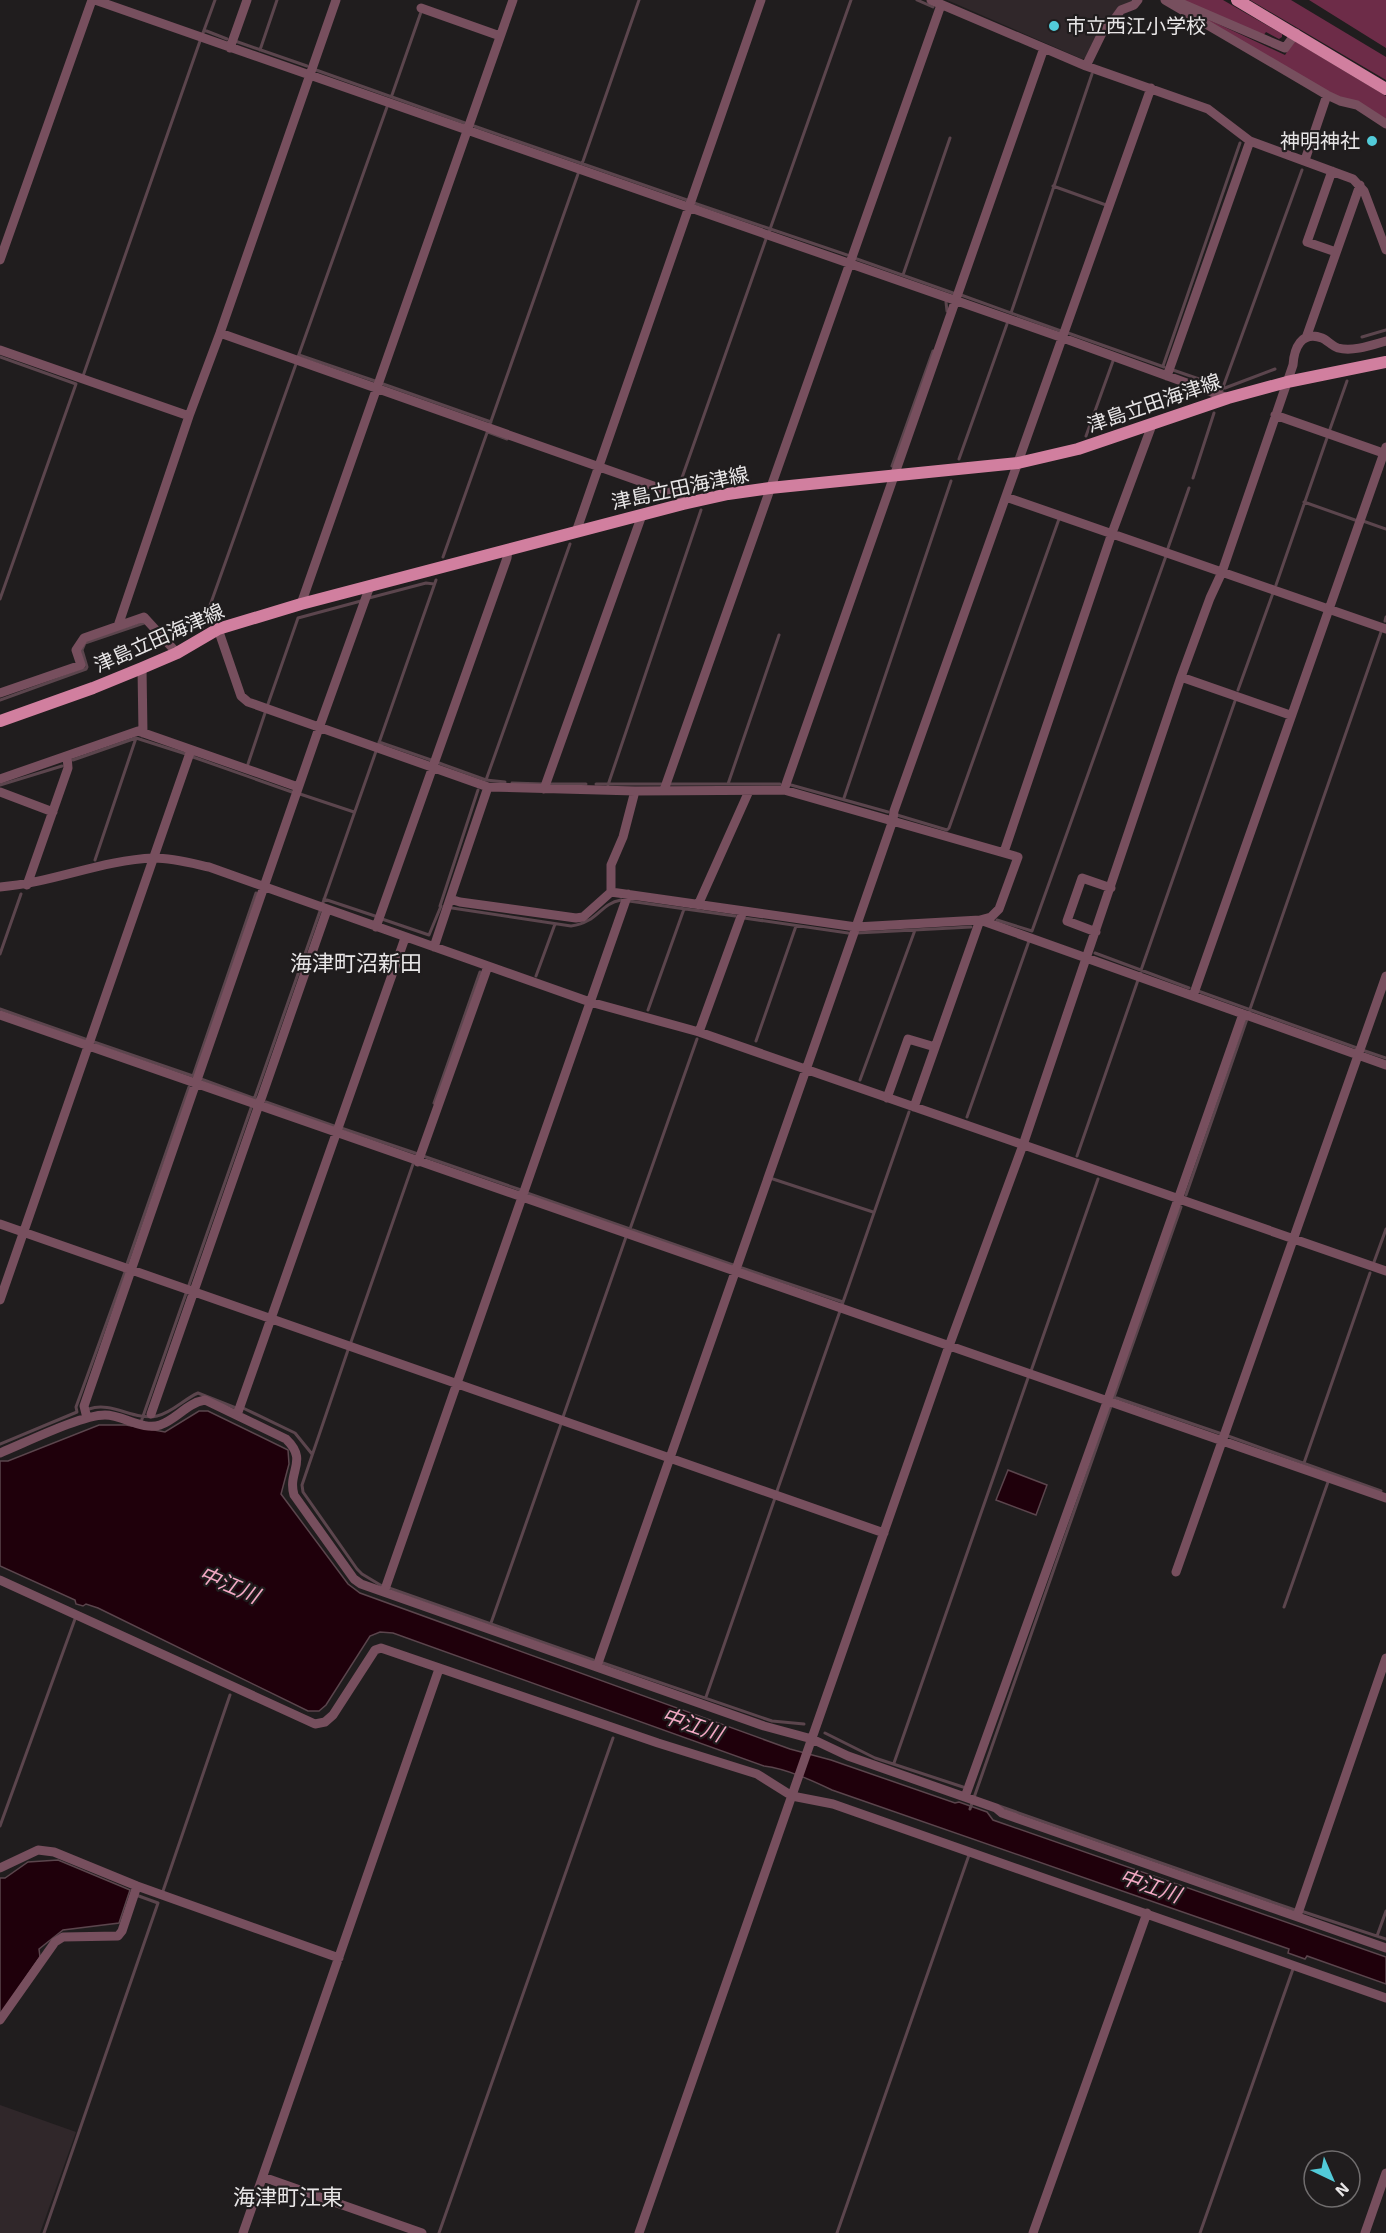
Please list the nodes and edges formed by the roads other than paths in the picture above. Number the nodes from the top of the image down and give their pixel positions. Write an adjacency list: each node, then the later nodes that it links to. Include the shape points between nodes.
1 (93, 0): 15 (street); 31 (street)
2 (247, 0): 15 (street)
3 (336, 0): 18 (street)
4 (513, 0): 14 (street)
5 (761, 0): 28 (street)
6 (931, 0): 11 (street)
7 (1138, 0): 17 (street, via 1121,10 1104,29)
8 (1165, 0): 21 (street)
9 (1174, 0): 13 (street, via 1285,48)
10 (1237, 0): 13 (main road)
11 (941, 4): 16 (street); 32 (street)
12 (422, 8): 14 (street)
13 (1296, 33): 20 (main road)
14 (500, 36): 23 (street)
15 (230, 48): 18 (street)
16 (1044, 48): 17 (street); 33 (street)
17 (1086, 66): 19 (street)
18 (309, 75): 23 (street); 34 (street)
19 (1151, 88): 24 (street, via 1208,109); 35 (street)
20 (1386, 89)
21 (1327, 95): 22 (street, via 1357,105); 25 (street)
22 (1386, 124)
23 (468, 130): 28 (street); 42 (street)
24 (1250, 141): 25 (street); 40 (street)
25 (1305, 160): 26 (street)
26 (1332, 171): 27 (street); 30 (street, via 1307,242)
27 (1360, 185): 29 (street); 30 (street)
28 (689, 207): 32 (street); 49 (street)
29 (1386, 250)
30 (1336, 252): 36 (street)
31 (0, 260)
32 (849, 264): 33 (street); 51 (street)
33 (956, 301): 35 (street); 50 (street)
34 (220, 333): 42 (street); 45 (street)
35 (1063, 338): 40 (street); 48 (street)
36 (1306, 338): 37 (street, via 1319,337 1339,348 1355,349); 41 (street, via 1294,351)
37 (1386, 341)
38 (0, 350): 45 (street)
39 (1386, 362): 41 (main road, 津島立田海津線)
40 (1167, 376): 43 (street)
41 (1287, 382): 43 (main road, 津島立田海津線); 44 (street)
42 (377, 389): 49 (street); 60 (street)
43 (1228, 398): 46 (main road, 津島立田海津線)
44 (1275, 415): 47 (street); 58 (street)
45 (189, 416): 62 (street)
46 (1152, 424): 48 (main road, 津島立田海津線, via 1078,450); 56 (street)
47 (1385, 451): 61 (street)
48 (1018, 463): 50 (main road, 津島立田海津線); 52 (street)
49 (598, 465): 53 (street, via 679,495); 55 (street)
50 (893, 476): 51 (main road, 津島立田海津線); 82 (street)
51 (770, 488): 53 (main road, 津島立田海津線); 80 (street)
52 (1006, 497): 56 (street); 86 (street)
53 (683, 504): 54 (main road, 津島立田海津線)
54 (642, 515): 55 (main road, 津島立田海津線); 79 (street)
55 (576, 532): 57 (main road, 津島立田海津線)
56 (1112, 533): 58 (street); 87 (street)
57 (508, 550): 59 (main road, 津島立田海津線); 75 (street)
58 (1222, 572): 61 (street); 67 (street)
59 (370, 586): 60 (main road, 津島立田海津線); 71 (street)
60 (301, 604): 63 (main road, 津島立田海津線)
61 (1328, 608): 64 (street); 69 (street)
62 (118, 626): 65 (street, via 144,616); 68 (street, via 84,639 76,650 81,665)
63 (218, 629): 65 (main road, 津島立田海津線); 71 (street, via 241,696)
64 (1386, 629)
65 (177, 653): 66 (main road, 津島立田海津線)
66 (142, 668): 70 (main road, 津島立田海津線); 72 (street)
67 (1181, 677): 69 (street); 92 (street)
68 (0, 693)
69 (1290, 716): 108 (street)
70 (0, 722)
71 (319, 728): 75 (street); 77 (street)
72 (143, 733): 73 (street); 74 (street, via 138,731)
73 (191, 750): 77 (street); 88 (street)
74 (68, 756): 76 (street); 85 (street, via 68,768)
75 (432, 768): 78 (street); 100 (street)
76 (0, 779)
77 (298, 787): 91 (street)
78 (488, 788): 79 (street); 95 (street)
79 (544, 789): 83 (street)
80 (664, 790): 81 (street); 83 (street)
81 (749, 790): 82 (street); 96 (street)
82 (784, 790): 86 (street)
83 (635, 791): 93 (street, via 611,865)
84 (0, 792): 85 (street)
85 (53, 812): 89 (street)
86 (893, 820): 87 (street); 101 (street)
87 (1004, 852): 99 (street, via 1018,856 999,909 992,917)
88 (154, 858): 89 (street, via 120,862); 91 (street, via 209,867); 113 (street)
89 (27, 885): 90 (street)
90 (0, 887)
91 (264, 887): 97 (street); 118 (street)
92 (1111, 888): 102 (street); 102 (street, via 1082,878 1067,921)
93 (611, 892): 94 (street); 95 (street, via 583,917 576,918)
94 (628, 894): 96 (street); 109 (street)
95 (450, 899): 104 (street)
96 (698, 905): 98 (street)
97 (323, 908): 100 (street); 120 (street)
98 (743, 911): 101 (street); 112 (street)
99 (980, 920): 101 (street); 105 (street); 114 (street)
100 (376, 927): 103 (street)
101 (856, 927): 117 (street)
102 (1096, 932): 105 (street)
103 (405, 938): 104 (street); 122 (street)
104 (434, 947): 106 (street)
105 (1087, 957): 108 (street); 123 (street)
106 (488, 966): 109 (street); 124 (street)
107 (1386, 976): 115 (street)
108 (1193, 996): 110 (street)
109 (590, 1002): 112 (street); 125 (street)
110 (1243, 1014): 115 (street); 126 (street)
111 (0, 1015): 113 (street)
112 (699, 1032): 117 (street)
113 (88, 1046): 118 (street); 128 (street)
114 (935, 1047): 119 (street, via 908,1039); 121 (street)
115 (1358, 1056): 116 (street); 129 (street)
116 (1386, 1065)
117 (806, 1070): 119 (street); 132 (street)
118 (195, 1084): 120 (street); 130 (street)
119 (887, 1098): 121 (street)
120 (255, 1104): 122 (street); 133 (street)
121 (914, 1107): 123 (street)
122 (337, 1134): 124 (street); 135 (street)
123 (1023, 1145): 126 (street); 136 (street)
124 (418, 1162): 125 (street)
125 (523, 1198): 132 (street); 137 (street)
126 (1177, 1199): 129 (street); 138 (street)
127 (0, 1224): 128 (street)
128 (24, 1232): 130 (street); 134 (street)
129 (1293, 1238): 131 (street); 142 (street)
130 (131, 1270): 133 (street); 141 (street, via 84,1406)
131 (1386, 1271)
132 (736, 1272): 136 (street); 144 (street)
133 (190, 1290): 135 (street); 139 (street)
134 (0, 1299)
135 (272, 1319): 137 (street); 140 (street)
136 (949, 1346): 138 (street); 146 (street)
137 (457, 1384): 144 (street); 149 (street)
138 (1107, 1402): 142 (street); 155 (street)
139 (151, 1414)
140 (237, 1415): 141 (street, via 205,1400 195,1402 160,1425 146,1426 106,1415); 149 (street, via 296,1448 298,1461 291,1484 294,1495 354,1579)
141 (87, 1418): 143 (street)
142 (1222, 1442): 145 (street); 147 (street)
143 (0, 1453)
144 (670, 1458): 146 (street); 151 (street)
145 (1385, 1495)
146 (884, 1533): 153 (street)
147 (1176, 1572)
148 (0, 1580): 152 (street, via 315,1724 333,1715 375,1650 381,1648)
149 (384, 1592): 151 (street)
150 (1386, 1659): 159 (street)
151 (597, 1666): 153 (street)
152 (439, 1668): 154 (street, via 757,1774); 161 (street)
153 (811, 1742): 154 (street); 155 (street)
154 (794, 1791): 158 (street); 168 (street)
155 (966, 1797): 159 (street)
156 (0, 1868): 157 (street, via 38,1850 54,1852)
157 (136, 1891): 161 (street); 163 (street, via 118,1936 63,1937 54,1942)
158 (1147, 1913): 162 (street); 169 (street)
159 (1297, 1916): 160 (street)
160 (1386, 1948)
161 (339, 1958): 165 (street)
162 (1386, 1998)
163 (0, 2020)
164 (1386, 2173): 170 (street)
165 (263, 2177): 166 (street); 167 (street)
166 (243, 2233)
167 (422, 2233)
168 (639, 2233)
169 (1033, 2233)
170 (1365, 2233)

